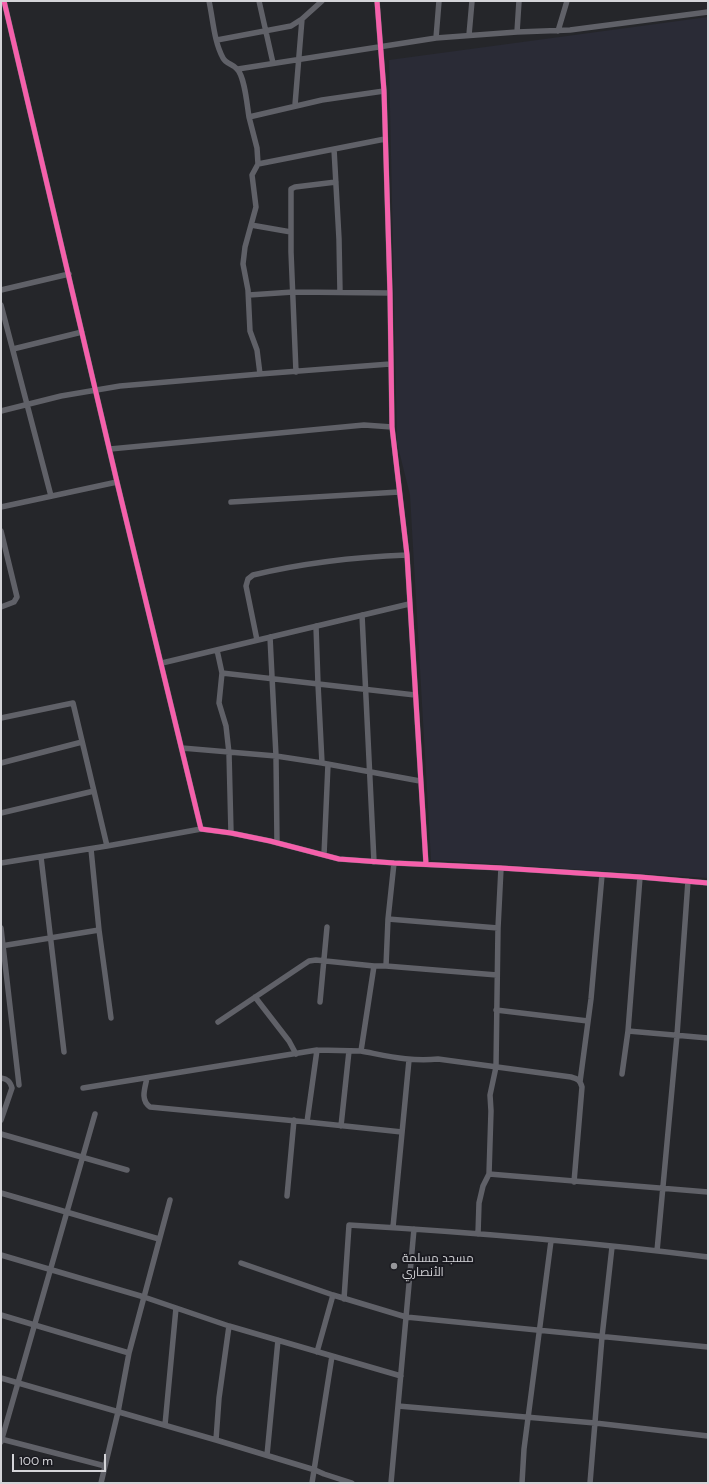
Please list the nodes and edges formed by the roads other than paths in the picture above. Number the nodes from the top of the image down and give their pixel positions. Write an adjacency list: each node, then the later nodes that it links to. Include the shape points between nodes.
1 (4, 1): 31 (street)
2 (209, 1): 17 (street)
3 (259, 1): 12 (street)
4 (322, 1): 11 (street)
5 (377, 1): 18 (street)
6 (439, 1): 16 (street)
7 (472, 1): 15 (street)
8 (519, 1): 14 (street)
9 (567, 1): 13 (street)
10 (708, 12): 13 (street)
11 (302, 20): 12 (street, via 291,26); 19 (street)
12 (265, 30): 17 (street); 20 (street)
13 (558, 30): 14 (street)
14 (517, 32): 15 (street)
15 (469, 35): 16 (street)
16 (436, 38): 18 (street)
17 (217, 40): 21 (street, via 224,60)
18 (381, 46): 19 (street); 22 (street)
19 (300, 59): 20 (street); 23 (street)
20 (273, 63): 21 (street)
21 (238, 69): 24 (street)
22 (384, 91): 23 (street); 25 (street)
23 (295, 105): 24 (street)
24 (249, 117): 27 (street, via 257,148)
25 (385, 139): 26 (street); 35 (street)
26 (334, 150): 27 (street); 28 (street)
27 (258, 164): 29 (street, via 252,175 256,204)
28 (336, 182): 30 (street, via 291,188); 34 (street)
29 (251, 225): 30 (street); 36 (street, via 243,264)
30 (291, 232): 33 (street)
31 (69, 274): 32 (street); 38 (street)
32 (1, 290)
33 (293, 292): 34 (street); 36 (street); 41 (street)
34 (340, 292): 35 (street)
35 (390, 293): 40 (street)
36 (249, 295): 42 (street, via 250,331 257,350)
37 (1, 305): 39 (street)
38 (82, 332): 39 (street); 43 (street)
39 (13, 349): 44 (street)
40 (390, 364): 41 (street); 46 (street)
41 (296, 372): 42 (street)
42 (260, 374): 43 (street)
43 (96, 389): 44 (street); 47 (street)
44 (27, 404): 45 (street); 50 (street)
45 (1, 411)
46 (392, 427): 47 (street, via 364,425); 49 (street)
47 (110, 449): 48 (street)
48 (117, 482): 50 (street); 62 (street)
49 (398, 492): 51 (street); 54 (street)
50 (51, 496): 52 (street)
51 (231, 502)
52 (1, 507)
53 (1, 531): 56 (street, via 17,597 12,604)
54 (407, 555): 55 (street); 60 (street, via 330,561 253,575 248,579 246,586)
55 (409, 604): 57 (street); 67 (street)
56 (1, 607)
57 (362, 615): 58 (street); 66 (street)
58 (316, 626): 59 (street); 65 (street)
59 (270, 637): 60 (street); 64 (street)
60 (257, 640): 61 (street)
61 (217, 650): 62 (street); 63 (street)
62 (162, 663): 70 (street)
63 (222, 673): 64 (street); 71 (street, via 218,698 226,726)
64 (273, 679): 65 (street); 72 (street)
65 (318, 684): 66 (street); 74 (street)
66 (366, 689): 67 (street); 75 (street)
67 (415, 695): 76 (street)
68 (1, 718): 69 (street, via 73,702)
69 (82, 742): 73 (street); 77 (street)
70 (182, 748): 71 (street); 79 (street)
71 (229, 753): 72 (street); 80 (street)
72 (276, 756): 74 (street); 81 (street)
73 (1, 763)
74 (325, 763): 75 (street); 84 (street)
75 (369, 772): 76 (street); 86 (street)
76 (420, 781): 89 (street)
77 (94, 791): 78 (street); 82 (street)
78 (1, 813)
79 (201, 829): 80 (street); 82 (street)
80 (231, 833): 81 (street)
81 (277, 843): 84 (street)
82 (106, 846): 83 (street)
83 (91, 849): 85 (street); 99 (street)
84 (324, 855): 86 (street)
85 (41, 857): 87 (street); 100 (street)
86 (374, 862): 88 (street)
87 (1, 863)
88 (394, 863): 89 (street); 95 (street)
89 (426, 864): 90 (street)
90 (501, 868): 91 (street); 98 (street)
91 (602, 875): 92 (street); 110 (street)
92 (640, 877): 93 (street); 112 (street)
93 (688, 881): 94 (street); 113 (street)
94 (708, 883)
95 (388, 919): 98 (street); 104 (street)
96 (328, 927): 102 (street)
97 (1, 928): 101 (street)
98 (498, 928): 105 (street)
99 (99, 930): 100 (street); 109 (street)
100 (50, 937): 101 (street); 118 (street)
101 (2, 946): 126 (street)
102 (324, 961): 103 (street); 106 (street, via 308,961); 107 (street)
103 (374, 966): 104 (street); 117 (street)
104 (386, 966): 105 (street)
105 (497, 975): 108 (street)
106 (255, 997): 111 (street); 119 (street)
107 (320, 1002)
108 (496, 1010): 110 (street); 121 (street)
109 (111, 1018)
110 (588, 1021): 125 (street)
111 (218, 1022)
112 (628, 1030): 113 (street); 122 (street)
113 (677, 1035): 114 (street); 139 (street)
114 (708, 1038)
115 (317, 1050): 116 (street); 119 (street); 131 (street)
116 (349, 1051): 117 (street); 132 (street)
117 (361, 1051): 120 (street)
118 (64, 1052)
119 (296, 1054): 124 (street)
120 (409, 1060): 121 (street, via 438,1059); 133 (street)
121 (496, 1067): 125 (street, via 571,1077); 137 (street, via 490,1095)
122 (622, 1074)
123 (1, 1078): 129 (street, via 11,1083 12,1088)
124 (147, 1078): 127 (street); 130 (street, via 143,1099 150,1107)
125 (580, 1082): 138 (street, via 582,1087)
126 (19, 1085)
127 (83, 1088)
128 (95, 1114): 135 (street)
129 (1, 1120)
130 (294, 1120): 131 (street); 142 (street)
131 (307, 1122): 132 (street)
132 (341, 1126): 133 (street)
133 (402, 1132): 145 (street)
134 (1, 1134): 135 (street)
135 (82, 1156): 136 (street); 144 (street)
136 (127, 1170)
137 (489, 1174): 138 (street); 147 (street, via 478,1203)
138 (574, 1182): 139 (street)
139 (662, 1188): 140 (street); 151 (street)
140 (708, 1192)
141 (1, 1194): 144 (street)
142 (287, 1196)
143 (170, 1200): 148 (street)
144 (67, 1214): 148 (street); 155 (street)
145 (393, 1227): 146 (street); 158 (street, via 349,1225)
146 (414, 1229): 147 (street); 161 (street)
147 (478, 1234): 149 (street)
148 (159, 1239): 157 (street)
149 (551, 1241): 150 (street); 164 (street)
150 (612, 1247): 151 (street); 165 (street)
151 (657, 1251): 153 (street)
152 (1, 1255): 155 (street)
153 (708, 1257)
154 (241, 1263): 156 (street)
155 (51, 1269): 157 (street); 162 (street)
156 (333, 1295): 158 (street); 168 (street)
157 (144, 1297): 159 (street); 169 (street)
158 (344, 1299): 161 (street)
159 (176, 1308): 163 (street); 178 (street)
160 (1, 1315): 162 (street)
161 (406, 1317): 164 (street); 171 (street)
162 (35, 1325): 169 (street); 173 (street)
163 (229, 1326): 166 (street); 181 (street)
164 (540, 1330): 165 (street); 176 (street)
165 (602, 1337): 167 (street); 177 (street)
166 (278, 1340): 168 (street); 182 (street)
167 (708, 1347)
168 (317, 1352): 170 (street)
169 (129, 1353): 175 (street)
170 (332, 1356): 171 (street); 184 (street)
171 (401, 1376): 174 (street)
172 (1, 1378): 173 (street)
173 (18, 1383): 175 (street); 180 (street)
174 (398, 1406): 176 (street); 188 (street)
175 (118, 1412): 178 (street); 183 (street)
176 (529, 1417): 177 (street); 189 (street)
177 (595, 1423): 179 (street); 190 (street)
178 (165, 1425): 181 (street)
179 (708, 1436)
180 (1, 1440): 183 (street)
181 (216, 1440): 182 (street)
182 (267, 1455): 184 (street)
183 (105, 1466): 185 (street)
184 (315, 1470): 186 (street); 187 (street)
185 (101, 1483)
186 (312, 1483)
187 (352, 1483)
188 (391, 1483)
189 (522, 1483)
190 (590, 1483)

